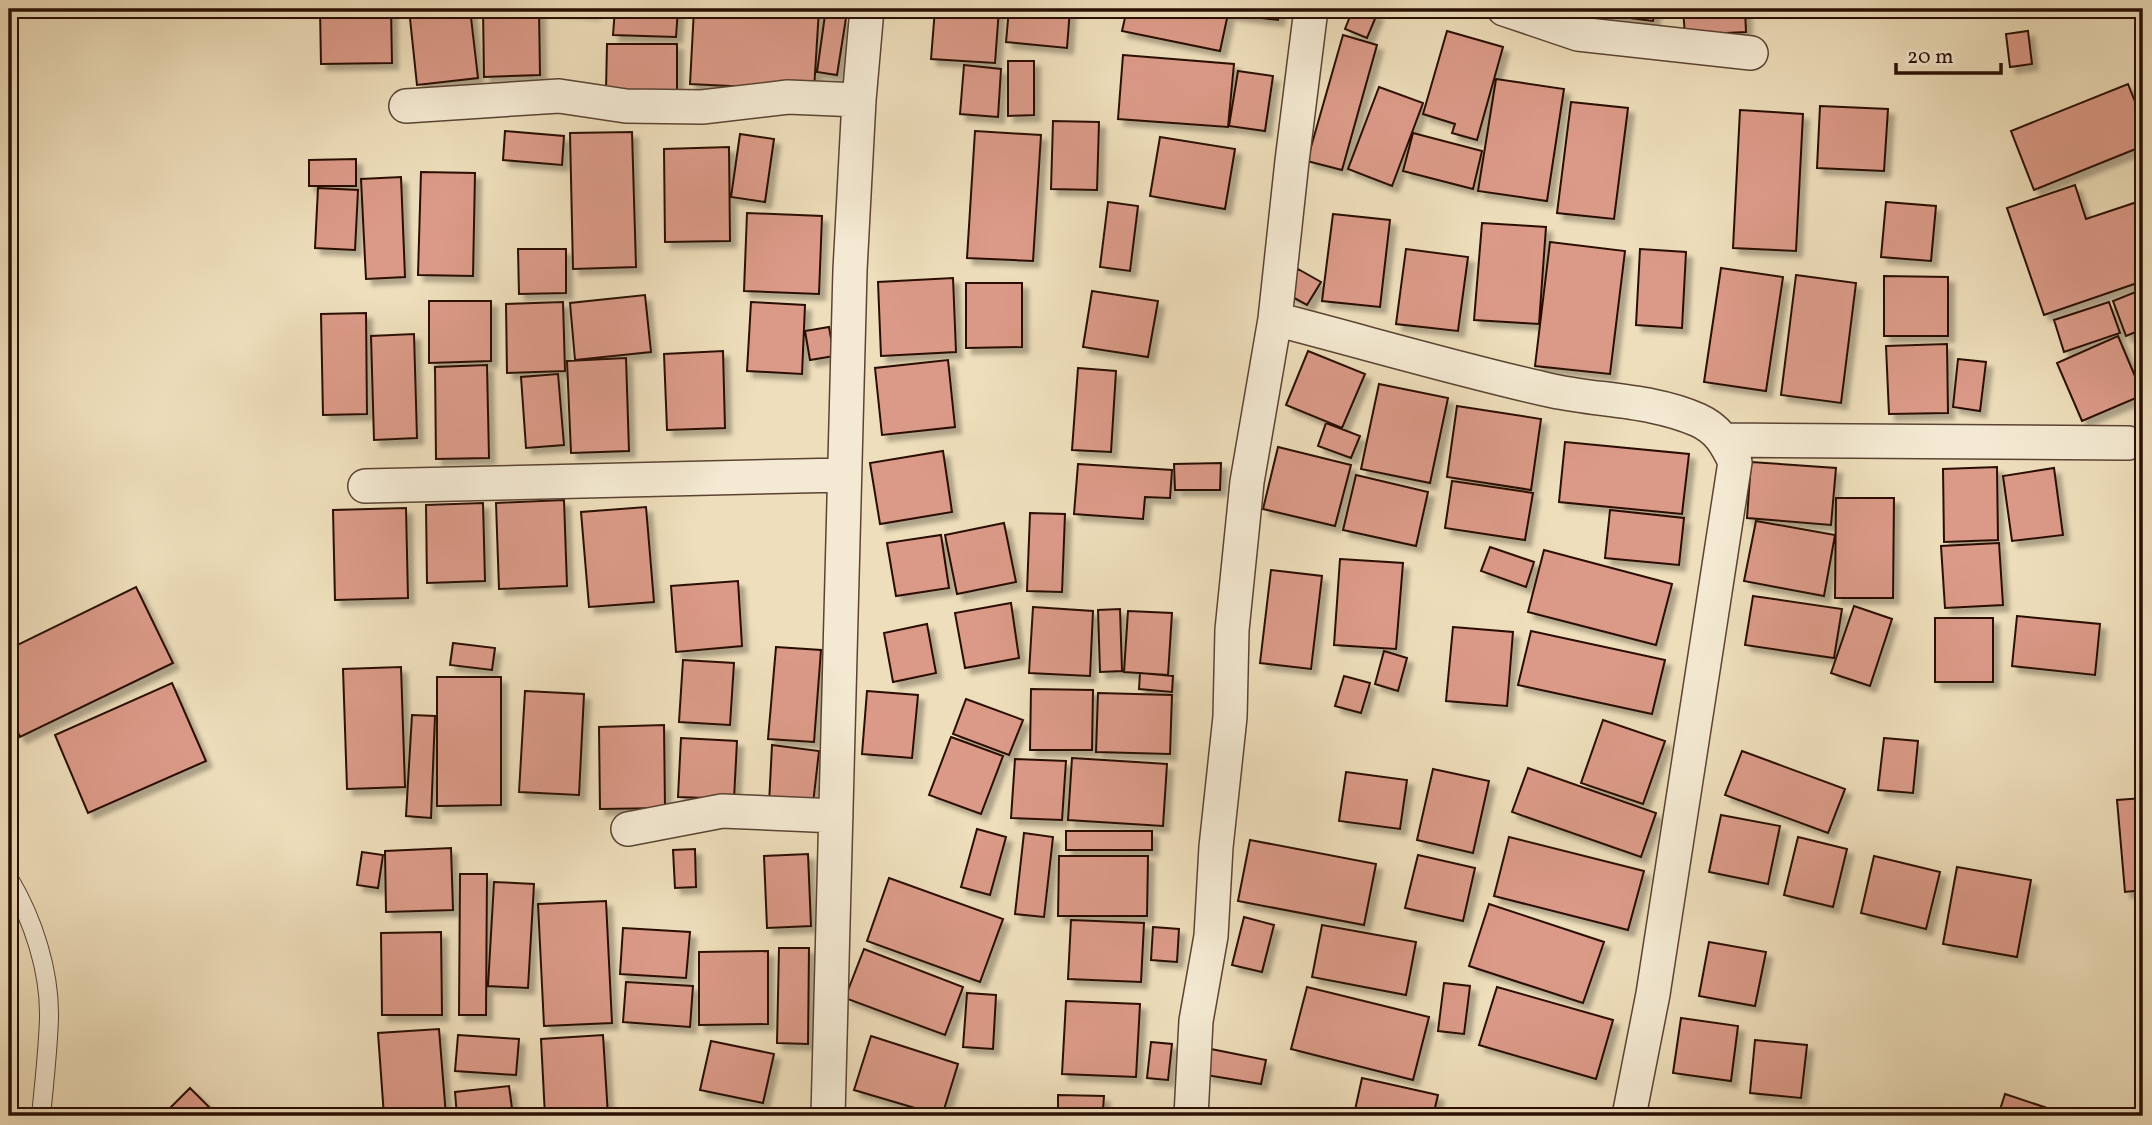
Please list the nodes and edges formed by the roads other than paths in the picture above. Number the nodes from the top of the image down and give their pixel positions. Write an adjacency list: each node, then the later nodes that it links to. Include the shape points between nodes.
1 (867, 9): 5 (street)
2 (1311, 9): 7 (street)
3 (1504, 9): 4 (street, via 1578,34)
4 (1751, 54)
5 (859, 100): 6 (street, via 788,97 677,107 626,106 559,96); 10 (street)
6 (407, 106)
7 (1275, 319): 8 (street, via 1465,372 1567,394 1666,408 1714,428); 17 (street, via 1247,482 1211,936 1196,1021)
8 (1725, 440): 9 (street); 18 (street, via 1735,462 1653,995)
9 (2128, 443)
10 (843, 475): 11 (street); 12 (street)
11 (365, 486)
12 (836, 816): 13 (street, via 722,811); 16 (street)
13 (628, 829)
14 (9, 879): 15 (lane, via 29,919 45,972 49,1017)
15 (41, 1116)
16 (828, 1116)
17 (1191, 1116)
18 (1629, 1116)

